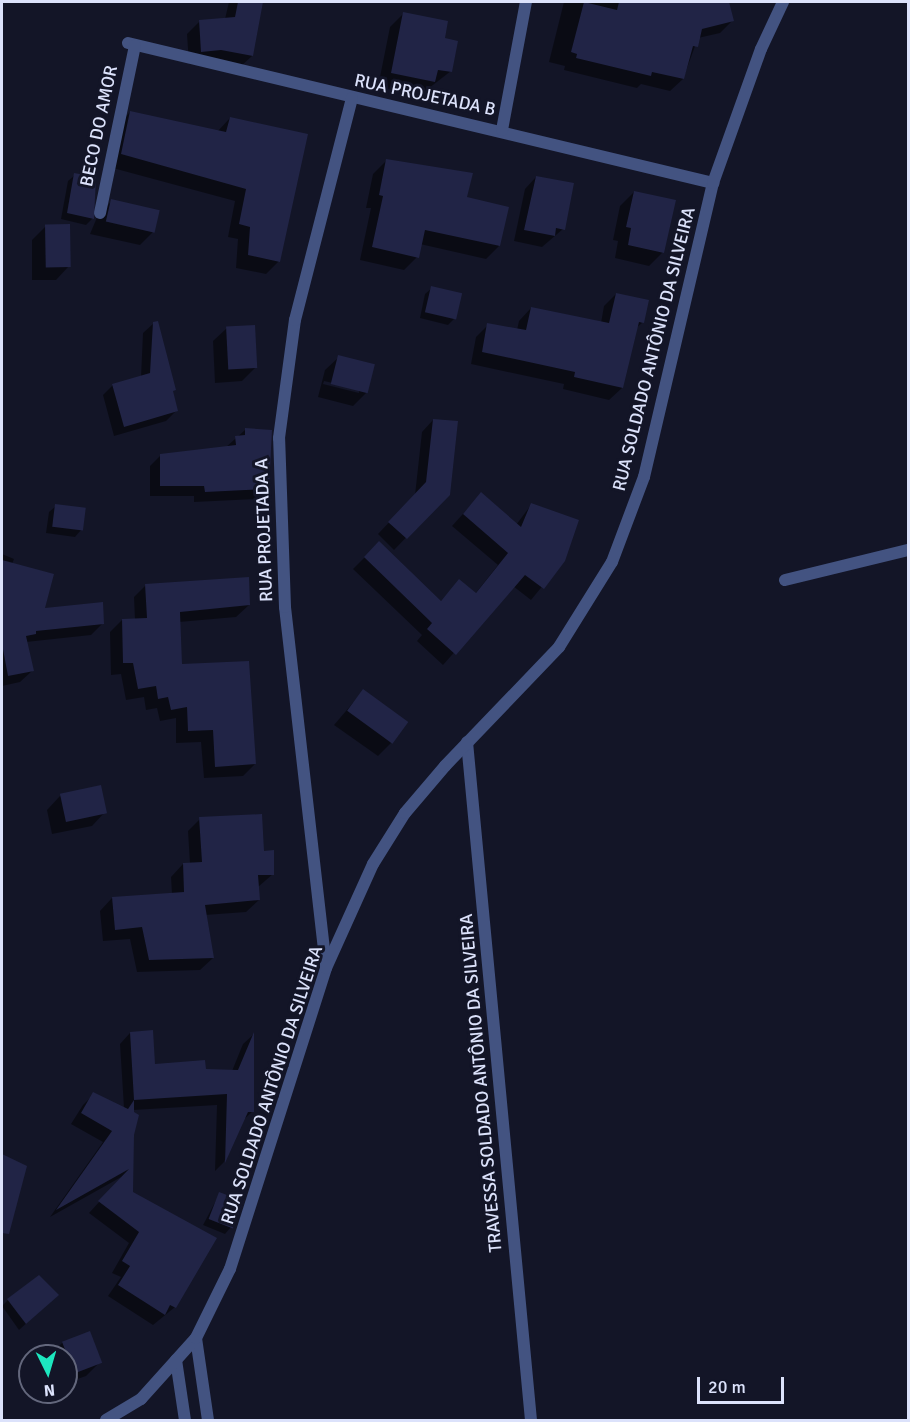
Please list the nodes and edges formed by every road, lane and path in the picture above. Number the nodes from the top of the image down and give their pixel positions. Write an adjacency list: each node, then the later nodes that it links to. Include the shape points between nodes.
1 (526, 2): 5 (street)
2 (783, 2): 6 (street, RUA SOLDADO ANTÔNIO DA SILVEIRA, via 761,49)
3 (131, 44): 4 (street, RUA PROJETADA B); 7 (street, BECO DO AMOR)
4 (352, 98): 5 (street, RUA PROJETADA B); 11 (street, RUA PROJETADA A, via 295,320 279,438 285,607)
5 (502, 130): 6 (street, RUA PROJETADA B)
6 (713, 183): 10 (street, RUA SOLDADO ANTÔNIO DA SILVEIRA, via 644,477 612,562 560,647)
7 (100, 213)
8 (909, 550): 9 (street)
9 (785, 580)
10 (467, 742): 11 (street, RUA SOLDADO ANTÔNIO DA SILVEIRA, via 405,813 373,864); 17 (street, TRAVESSA SOLDADO ANTÔNIO DA SILVEIRA)
11 (326, 968): 12 (street, RUA SOLDADO ANTÔNIO DA SILVEIRA, via 230,1269)
12 (196, 1338): 13 (street, RUA SOLDADO ANTÔNIO DA SILVEIRA); 16 (street)
13 (176, 1360): 14 (street, RUA SOLDADO ANTÔNIO DA SILVEIRA, via 141,1399); 15 (street)
14 (106, 1420)
15 (185, 1420)
16 (208, 1420)
17 (531, 1420)

